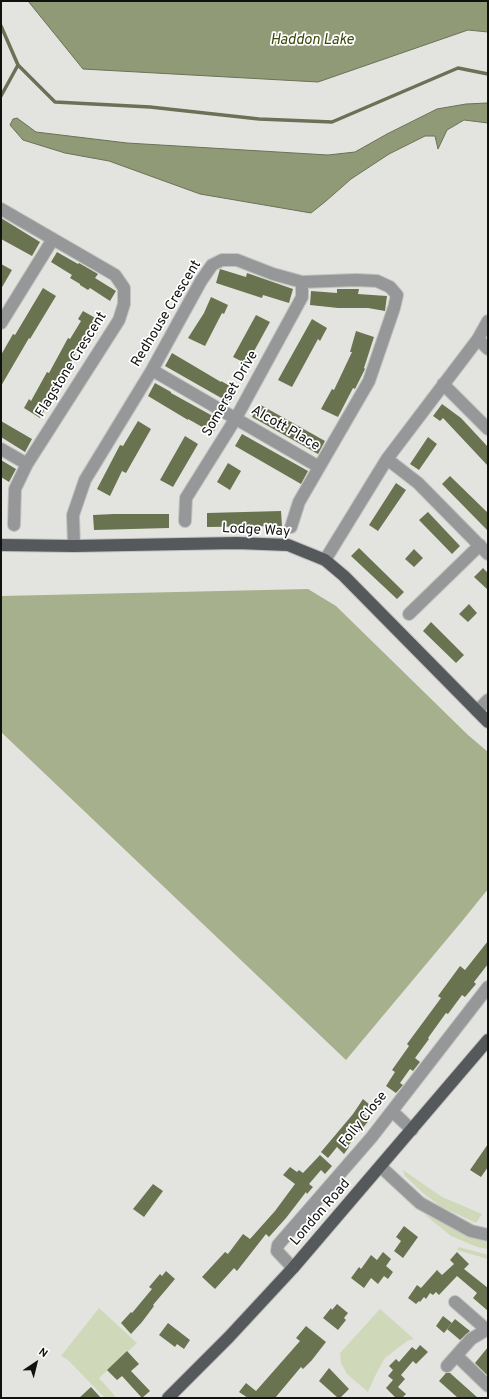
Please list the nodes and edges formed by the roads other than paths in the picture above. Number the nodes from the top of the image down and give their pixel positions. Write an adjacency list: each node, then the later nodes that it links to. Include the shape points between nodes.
1 (1, 208): 2 (street, Flagstone Crescent)
2 (53, 239): 5 (street); 14 (street, Flagstone Crescent, via 116,275 124,288 124,304 119,320)
3 (302, 282): 8 (street, Redhouse Crescent, via 237,260 222,260 212,265); 10 (street, Somerset Drive, via 302,297); 15 (street, Redhouse Crescent, via 377,282 390,286 397,295 369,381)
4 (488, 321): 6 (street)
5 (1, 324)
6 (478, 339): 7 (street); 9 (street)
7 (488, 350)
8 (152, 370): 10 (street, Alcott Place); 20 (street, Redhouse Crescent, via 85,480 73,515)
9 (443, 384): 11 (street); 13 (street)
10 (236, 418): 15 (street, Alcott Place); 16 (street, Somerset Drive, via 186,498)
11 (488, 429)
12 (1, 449): 14 (street)
13 (387, 459): 21 (street, via 418,483); 22 (street)
14 (27, 464): 17 (street, Flagstone Crescent, via 15,489)
15 (319, 467): 18 (street, Redhouse Crescent, via 299,502)
16 (185, 521)
17 (14, 525)
18 (291, 527)
19 (1, 545): 20 (main road, Lodge Way)
20 (74, 546): 22 (main road, Lodge Way, via 237,543 288,545)
21 (484, 550): 23 (street)
22 (325, 560): 25 (main road, Lodge Way, via 344,576)
23 (409, 614)
24 (488, 700): 25 (street)
25 (477, 711): 26 (main road, Lodge Way)
26 (488, 722)
27 (488, 987): 29 (street, Folly Close)
28 (488, 1040): 30 (main road, London Road)
29 (392, 1111): 30 (street); 33 (street, Folly Close, via 278,1245 277,1251 280,1256)
30 (412, 1130): 31 (main road, London Road)
31 (381, 1167): 32 (street, via 420,1203 471,1230); 33 (main road, London Road)
32 (488, 1236)
33 (293, 1268): 39 (main road, London Road)
34 (455, 1302): 35 (street)
35 (488, 1330): 36 (street, via 471,1339)
36 (457, 1356): 37 (street); 38 (street)
37 (447, 1366)
38 (488, 1386)
39 (168, 1398)

